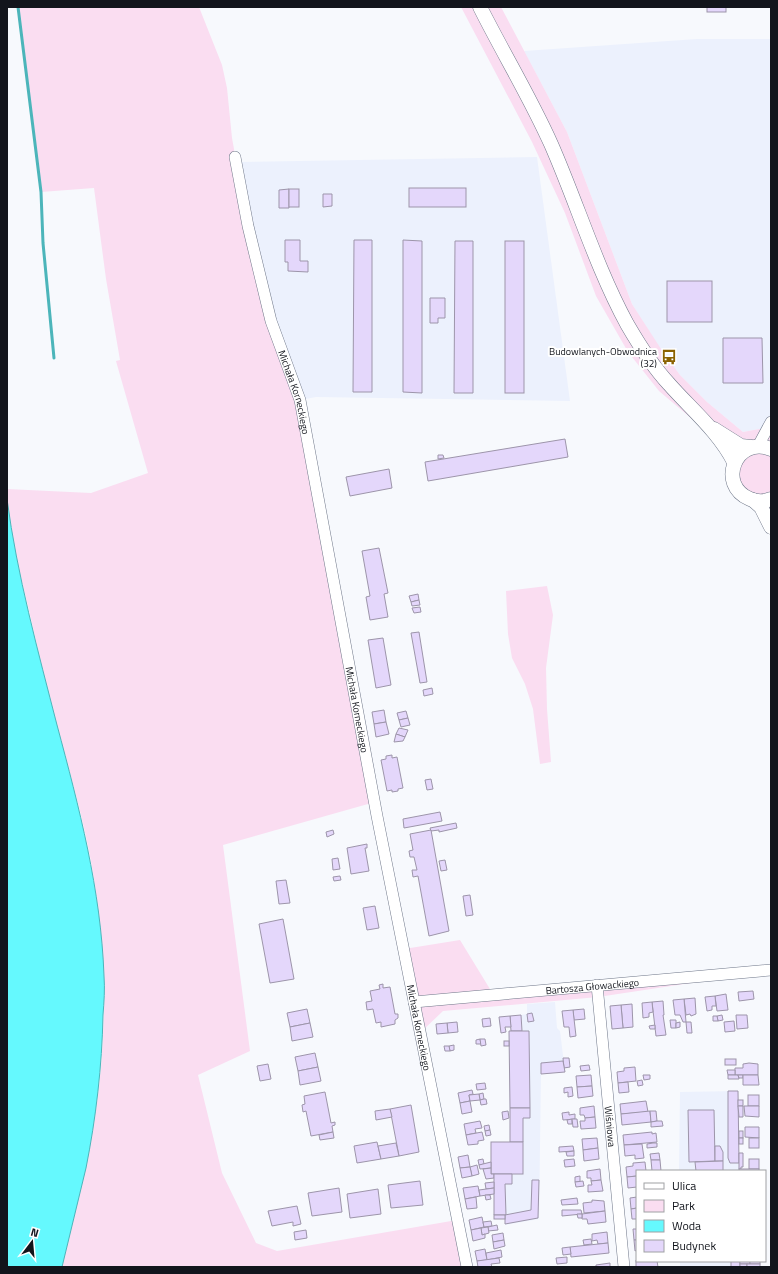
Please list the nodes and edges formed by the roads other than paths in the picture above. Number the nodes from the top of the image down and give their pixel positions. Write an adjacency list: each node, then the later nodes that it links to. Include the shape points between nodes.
1 (480, 7): 4 (main road, via 538,117 599,265 628,325 654,366)
2 (235, 157): 12 (street, Michała Korneckiego, via 248,226 271,321 300,400)
3 (771, 422): 5 (street)
4 (709, 426): 5 (main road, via 742,446); 6 (main road)
5 (760, 447): 6 (main road, via 745,450)
6 (734, 462): 8 (main road, via 732,478 735,486 742,495)
7 (771, 499): 8 (main road)
8 (753, 500): 9 (main road, via 761,507)
9 (771, 527)
10 (771, 970): 11 (street, Bartosza Głowackiego)
11 (597, 985): 12 (street, Bartosza Głowackiego); 14 (street, Wiśniowa)
12 (414, 1002): 13 (street, Michała Korneckiego)
13 (466, 1267)
14 (624, 1267)

